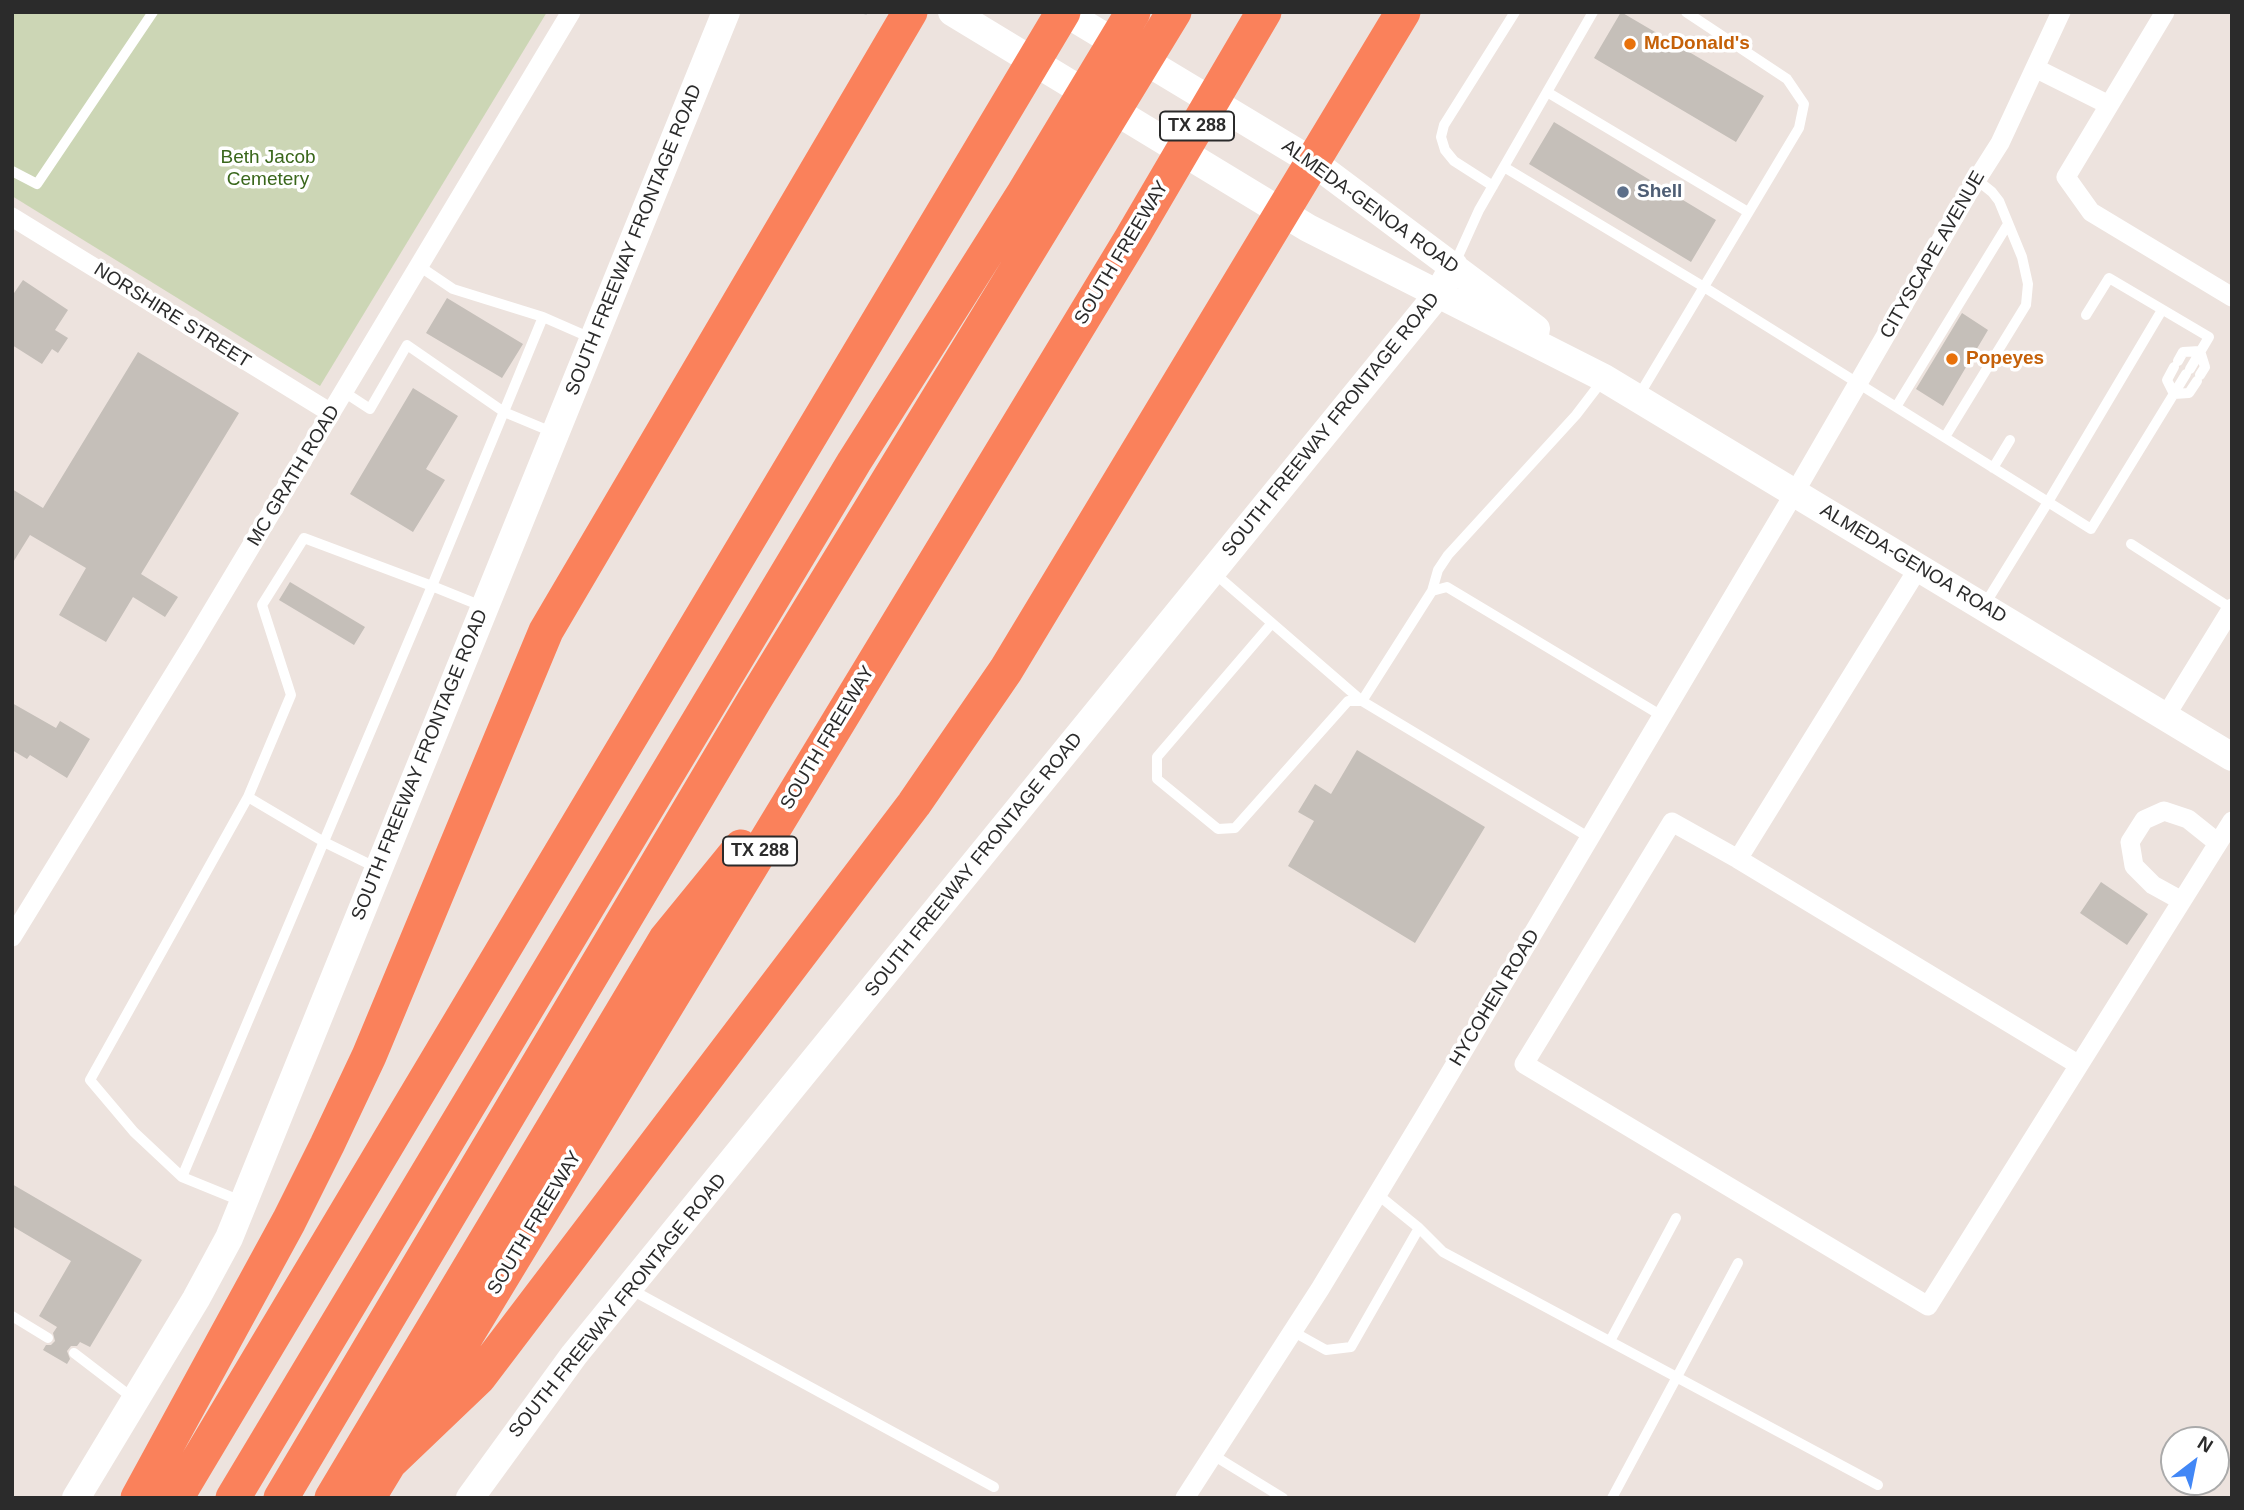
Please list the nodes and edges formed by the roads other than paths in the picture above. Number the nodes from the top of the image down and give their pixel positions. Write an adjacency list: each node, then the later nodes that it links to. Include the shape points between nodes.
1 (153, 12): 21 (lane, via 37,184)
2 (571, 12): 29 (street, MC GRATH ROAD)
3 (726, 12): 37 (main road, SOUTH FREEWAY FRONTAGE ROAD)
4 (910, 12): 98 (highway, via 546,632 369,1056 289,1221)
5 (952, 12): 26 (main road, ALMEDA-GENOA ROAD)
6 (1064, 12): 19 (main road, ALMEDA-GENOA ROAD); 54 (highway)
7 (1133, 12): 24 (highway)
8 (1174, 12): 24 (highway)
9 (1264, 12): 66 (highway, SOUTH FREEWAY / TX 288)
10 (1403, 12): 19 (highway)
11 (1515, 12): 23 (lane, via 1444,125 1441,137 1454,162)
12 (1593, 12): 17 (lane)
13 (1686, 12): 25 (lane, via 1787,79 1804,104 1799,128)
14 (2061, 12): 16 (street, CITYSCAPE AVENUE)
15 (2165, 12): 18 (street)
16 (2035, 68): 18 (street); 22 (street, CITYSCAPE AVENUE)
17 (1547, 92): 20 (lane); 25 (lane)
18 (2109, 105): 33 (street, via 2066,177 2091,212)
19 (1313, 162): 26 (highway); 30 (main road, ALMEDA-GENOA ROAD)
20 (1504, 167): 23 (lane); 31 (lane)
21 (12, 170)
22 (1977, 180): 28 (lane, via 1999,201); 40 (street, CITYSCAPE AVENUE)
23 (1493, 186): 30 (lane)
24 (1037, 204): 77 (highway, via 854,462); 101 (highway, via 755,699)
25 (1748, 212): 31 (lane)
26 (1282, 213): 32 (main road, ALMEDA-GENOA ROAD); 94 (highway, via 1006,670 914,804 479,1377)
27 (12, 218): 46 (street, NORSHIRE STREET)
28 (2008, 225): 44 (lane); 48 (lane, via 2022,257 2028,284 2026,305)
29 (419, 266): 36 (lane, via 453,289); 41 (street, MC GRATH ROAD)
30 (1454, 266): 32 (main road, SOUTH FREEWAY FRONTAGE ROAD); 39 (main road, ALMEDA-GENOA ROAD)
31 (1704, 287): 40 (lane); 43 (lane)
32 (1438, 294): 39 (main road, ALMEDA-GENOA ROAD); 56 (main road, SOUTH FREEWAY FRONTAGE ROAD)
33 (2232, 297)
34 (2162, 310): 35 (lane, via 2109,278); 38 (lane, via 2208,337); 52 (lane)
35 (2086, 315)
36 (543, 317): 37 (lane); 45 (lane)
37 (594, 339): 47 (main road, SOUTH FREEWAY FRONTAGE ROAD)
38 (2200, 351): 42 (lane); 42 (lane, via 2205,367 2189,393); 42 (lane, via 2183,352 2167,380)
39 (1599, 375): 43 (main road, ALMEDA-GENOA ROAD); 58 (lane, via 1576,415 1448,555)
40 (1859, 383): 44 (lane); 51 (street, CITYSCAPE AVENUE)
41 (344, 392): 45 (lane, via 370,408 407,345); 46 (street, MC GRATH ROAD)
42 (2174, 394): 52 (lane, via 2091,528)
43 (1637, 398): 51 (main road, ALMEDA-GENOA ROAD)
44 (1896, 407): 48 (lane)
45 (504, 412): 47 (lane); 57 (lane)
46 (331, 413): 76 (street, MC GRATH ROAD)
47 (556, 434): 60 (main road, SOUTH FREEWAY FRONTAGE ROAD)
48 (1945, 437): 50 (lane)
49 (2010, 440): 50 (lane)
50 (1993, 468): 52 (lane)
51 (1795, 492): 55 (main road, ALMEDA-GENOA ROAD); 64 (street, HYCOHEN ROAD)
52 (2048, 502): 59 (lane)
53 (2131, 544): 61 (lane)
54 (741, 553): 77 (highway); 99 (highway)
55 (1919, 567): 59 (main road, ALMEDA-GENOA ROAD); 73 (street)
56 (1213, 571): 62 (lane); 85 (main road, SOUTH FREEWAY FRONTAGE ROAD)
57 (432, 586): 60 (lane); 68 (lane, via 304,538 262,606 291,695); 71 (lane)
58 (1432, 591): 63 (lane); 64 (lane, via 1447,587)
59 (1983, 607): 65 (main road, ALMEDA-GENOA ROAD)
60 (484, 608): 74 (main road, SOUTH FREEWAY FRONTAGE ROAD)
61 (2232, 609): 65 (street)
62 (1272, 623): 63 (lane); 63 (lane, via 1157,757 1157,779 1218,829 1235,828 1348,701)
63 (1362, 701): 70 (lane)
64 (1662, 716): 70 (street, HYCOHEN ROAD)
65 (2165, 717): 67 (main road, ALMEDA-GENOA ROAD)
66 (820, 752): 94 (highway, SOUTH FREEWAY / TX 288); 102 (highway, via 666,939)
67 (2232, 757)
68 (248, 797): 71 (lane); 79 (lane, via 90,1080 134,1132)
69 (2232, 821): 72 (street)
70 (1590, 838): 80 (street, HYCOHEN ROAD)
71 (324, 842): 74 (lane); 79 (lane)
72 (2218, 843): 75 (street); 75 (street, via 2188,819 2164,811 2144,820 2130,842 2134,866 2154,885)
73 (1738, 859): 78 (street); 78 (street, via 1672,822 1524,1065 1928,1306)
74 (377, 868): 81 (main road, SOUTH FREEWAY FRONTAGE ROAD)
75 (2182, 901): 78 (street)
76 (12, 937)
77 (553, 964): 100 (highway)
78 (2079, 1065)
79 (182, 1177): 81 (lane)
80 (1377, 1194): 83 (lane); 87 (street, HYCOHEN ROAD)
81 (243, 1202): 92 (main road, SOUTH FREEWAY FRONTAGE ROAD, via 196,1299)
82 (1676, 1218): 89 (lane)
83 (1419, 1228): 87 (lane, via 1352,1347 1326,1350); 89 (lane, via 1443,1252)
84 (1738, 1263): 91 (lane)
85 (629, 1289): 96 (lane); 104 (main road, SOUTH FREEWAY FRONTAGE ROAD, via 574,1355)
86 (12, 1316): 88 (lane)
87 (1292, 1331): 93 (street, HYCOHEN ROAD)
88 (48, 1338)
89 (1609, 1341): 91 (lane)
90 (74, 1353): 92 (lane)
91 (1678, 1378): 95 (lane); 107 (lane)
92 (134, 1399): 97 (main road, SOUTH FREEWAY FRONTAGE ROAD)
93 (1213, 1455): 105 (street, HYCOHEN ROAD); 106 (lane)
94 (389, 1463): 103 (highway, SOUTH FREEWAY / TX 288)
95 (1878, 1485)
96 (994, 1487)
97 (76, 1498)
98 (138, 1498)
99 (176, 1498)
100 (233, 1498)
101 (281, 1498)
102 (332, 1498)
103 (368, 1498)
104 (470, 1498)
105 (1185, 1498)
106 (1283, 1498)
107 (1612, 1498)

